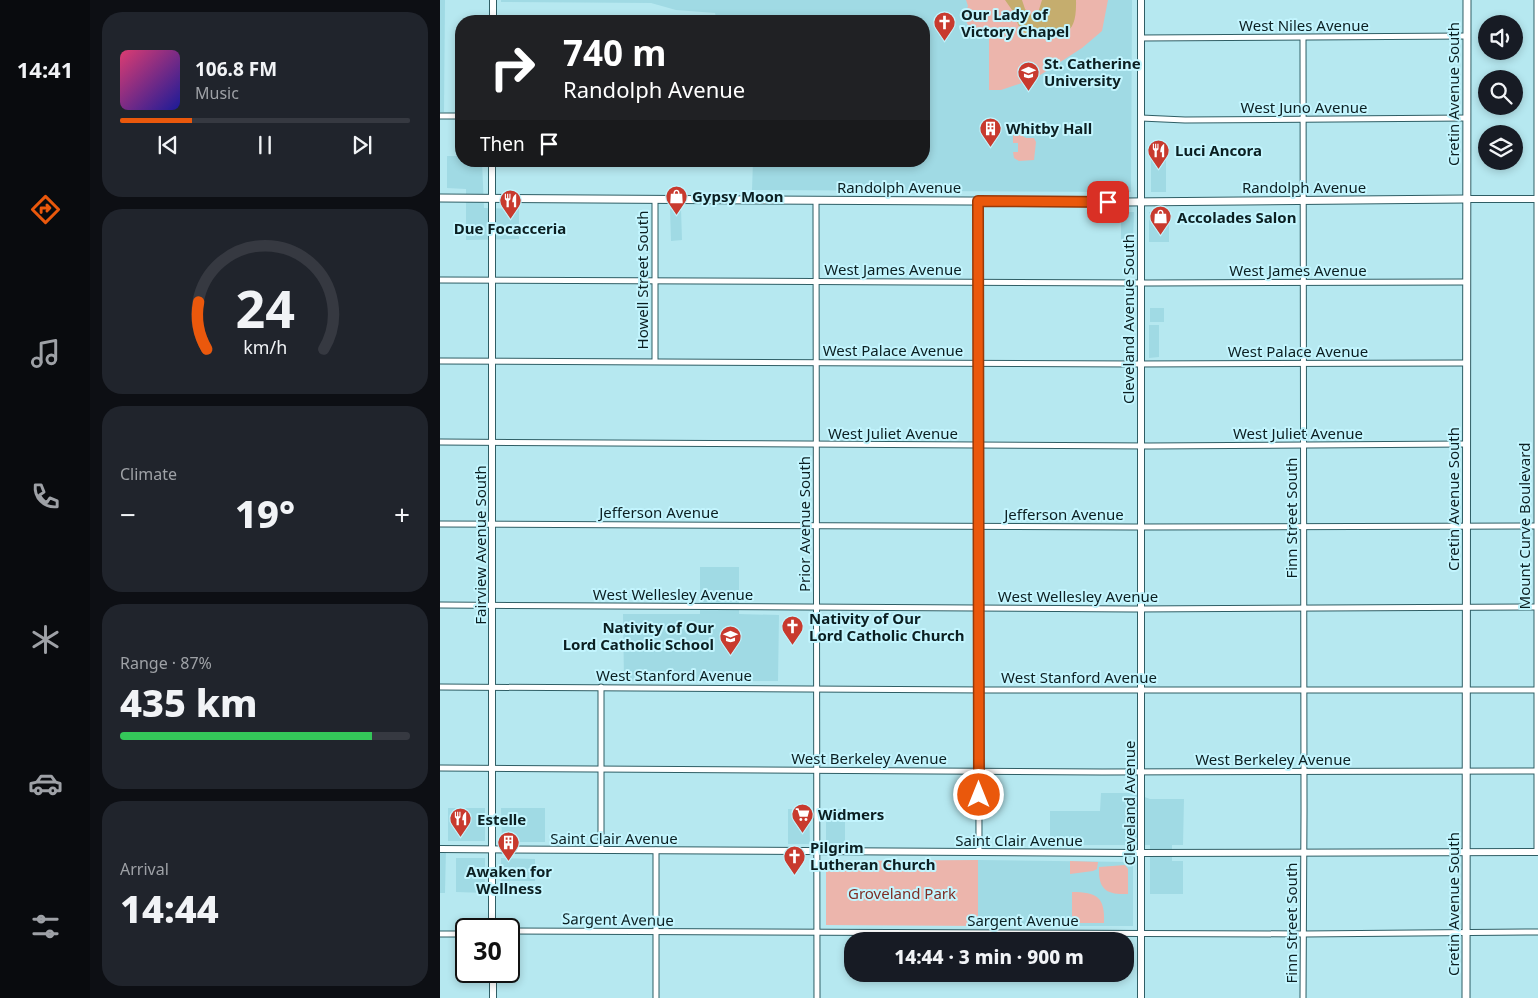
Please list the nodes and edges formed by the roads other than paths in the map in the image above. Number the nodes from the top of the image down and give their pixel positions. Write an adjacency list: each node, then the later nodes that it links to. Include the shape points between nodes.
1 (493, 0): 5 (street)
2 (1141, 0): 7 (street, Cleveland Avenue South)
3 (1467, 0): 6 (main road, Cretin Avenue South)
4 (1537, 0): 19 (street, Mount Curve Boulevard)
5 (493, 15)
6 (1467, 36): 8 (street, West Niles Avenue); 12 (main road, Cretin Avenue South)
7 (1141, 38): 8 (street, West Niles Avenue); 11 (street, Cleveland Avenue South)
8 (1303, 38): 13 (street, Finn Street South)
9 (440, 116): 10 (street)
10 (455, 116)
11 (1141, 118): 13 (street, West Juno Avenue); 22 (street, Cleveland Avenue South)
12 (1466, 118): 13 (street, West Juno Avenue); 18 (main road, Cretin Avenue South)
13 (1303, 119): 23 (street, Finn Street South)
14 (492, 167): 16 (street, Fairview Avenue South)
15 (440, 198): 16 (main road, Randolph Avenue)
16 (493, 198): 17 (main road, Randolph Avenue); 25 (street, Fairview Avenue South)
17 (654, 199): 20 (main road, Randolph Avenue); 26 (street, Howell Street South)
18 (1466, 199): 19 (street, Randolph Avenue); 23 (main road, Randolph Avenue); 30 (main road, Cretin Avenue South)
19 (1537, 199): 51 (street, Mount Curve Boulevard)
20 (816, 200): 21 (main road, Randolph Avenue); 27 (street, Prior Avenue South)
21 (978, 201): 22 (main road, Randolph Avenue); 28 (street)
22 (1141, 201): 23 (main road, Randolph Avenue); 31 (street, Cleveland Avenue South)
23 (1303, 201): 29 (street, Finn Street South)
24 (440, 280): 25 (street, West James Avenue)
25 (493, 280): 26 (street, West James Avenue); 33 (street, Fairview Avenue South)
26 (654, 280): 27 (street, West James Avenue); 34 (street, Howell Street South)
27 (816, 282): 28 (street, West James Avenue); 35 (street, Prior Avenue South)
28 (978, 282): 31 (street, West James Avenue); 36 (street)
29 (1303, 282): 30 (street, West James Avenue); 31 (street, West James Avenue); 39 (street, Finn Street South)
30 (1466, 282): 37 (main road, Cretin Avenue South)
31 (1140, 283): 38 (street, Cleveland Avenue South)
32 (440, 361): 33 (street, West Palace Avenue)
33 (493, 361): 34 (street, West Palace Avenue); 41 (street, Fairview Avenue South)
34 (654, 361): 35 (street, West Palace Avenue)
35 (816, 362): 36 (street, West Palace Avenue); 43 (street, Prior Avenue South)
36 (979, 363): 38 (street, West Palace Avenue); 44 (street)
37 (1466, 363): 39 (street, West Palace Avenue); 42 (main road, Cretin Avenue South)
38 (1140, 364): 39 (street, West Palace Avenue); 45 (street, Cleveland Avenue South)
39 (1303, 364): 46 (street, Finn Street South)
40 (440, 442): 41 (street, West Juliet Avenue)
41 (493, 442): 43 (street, West Juliet Avenue); 48 (street, Fairview Avenue South)
42 (1466, 444): 46 (street, West Juliet Avenue); 50 (main road, Cretin Avenue South)
43 (816, 445): 44 (street, West Juliet Avenue); 49 (street, Prior Avenue South)
44 (979, 446): 45 (street, West Juliet Avenue); 52 (street)
45 (1141, 446): 46 (street, West Juliet Avenue); 53 (street, Cleveland Avenue South)
46 (1303, 446): 54 (street, Finn Street South)
47 (440, 524): 48 (street, Jefferson Avenue)
48 (493, 524): 49 (street, Jefferson Avenue); 56 (street, Fairview Avenue South)
49 (817, 526): 52 (street, Jefferson Avenue); 57 (street, Prior Avenue South)
50 (1466, 526): 51 (street, Jefferson Avenue); 54 (street, Jefferson Avenue); 61 (main road, Cretin Avenue South)
51 (1537, 526): 58 (street, Mount Curve Boulevard)
52 (979, 527): 53 (street, Jefferson Avenue); 59 (street)
53 (1141, 527): 54 (street, Jefferson Avenue); 62 (street, Cleveland Avenue South)
54 (1304, 527): 60 (street, Finn Street South)
55 (440, 605): 56 (street, West Wellesley Avenue)
56 (493, 606): 57 (street, West Wellesley Avenue); 64 (street, Fairview Avenue South)
57 (817, 607): 59 (street, West Wellesley Avenue); 66 (street, Prior Avenue South)
58 (1537, 607): 61 (street, West Wellesley Avenue); 71 (street, Mount Curve Boulevard)
59 (979, 608): 62 (street, West Wellesley Avenue); 68 (street)
60 (1304, 608): 61 (street, West Wellesley Avenue); 62 (street, West Wellesley Avenue); 70 (street, Finn Street South)
61 (1466, 608): 67 (main road, Cretin Avenue South)
62 (1141, 609): 69 (street, Cleveland Avenue)
63 (440, 687): 64 (street, West Stanford Avenue)
64 (493, 687): 65 (street, West Stanford Avenue); 73 (street, Fairview Avenue South)
65 (601, 687): 66 (street, West Stanford Avenue); 74 (street)
66 (817, 689): 68 (street, West Stanford Avenue); 75 (street, Prior Avenue South)
67 (1467, 689): 70 (street, West Stanford Avenue); 71 (street, West Stanford Avenue); 78 (main road, Cretin Avenue South)
68 (979, 690): 69 (street, West Stanford Avenue); 76 (street)
69 (1141, 690): 70 (street, West Stanford Avenue); 80 (street, Cleveland Avenue)
70 (1304, 690): 77 (street, Finn Street South)
71 (1537, 690): 79 (street, Mount Curve Boulevard)
72 (440, 768): 73 (street, West Berkeley Avenue)
73 (493, 769): 74 (street, West Berkeley Avenue); 82 (street, Fairview Avenue South)
74 (601, 769): 75 (street, West Berkeley Avenue); 83 (street)
75 (817, 770): 76 (street, West Berkeley Avenue); 85 (street, Prior Avenue South)
76 (979, 771): 80 (street, West Berkeley Avenue); 86 (street)
77 (1303, 771): 78 (street, West Berkeley Avenue); 80 (street, West Berkeley Avenue); 87 (street, Finn Street South)
78 (1467, 771): 79 (street, West Berkeley Avenue); 88 (main road, Cretin Avenue South)
79 (1537, 771): 89 (street, Mount Curve Boulevard)
80 (1141, 772): 90 (street, Cleveland Avenue)
81 (440, 849): 82 (street, Saint Clair Avenue)
82 (493, 850): 83 (street, Saint Clair Avenue); 91 (street, Fairview Avenue South)
83 (601, 850): 84 (street, Saint Clair Avenue)
84 (656, 850): 85 (street, Saint Clair Avenue); 93 (street)
85 (817, 851): 86 (street, Saint Clair Avenue); 95 (street, Prior Avenue South)
86 (979, 852): 90 (street, Saint Clair Avenue)
87 (1304, 852): 88 (street, Saint Clair Avenue); 90 (street, Saint Clair Avenue); 100 (street, Finn Street South)
88 (1467, 852): 89 (street, Saint Clair Avenue); 96 (main road, Cretin Avenue South)
89 (1538, 852)
90 (1142, 853): 99 (street, Cleveland Avenue)
91 (492, 918)
92 (520, 931): 93 (street, Sargent Avenue)
93 (655, 932): 95 (street, Sargent Avenue); 103 (street)
94 (1538, 932): 96 (street, Sargent Avenue)
95 (817, 933): 99 (street, Sargent Avenue); 104 (street, Prior Avenue South)
96 (1466, 933): 100 (street, Sargent Avenue); 107 (main road, Cretin Avenue South)
97 (440, 934): 98 (street)
98 (455, 934)
99 (1141, 934): 100 (street, Sargent Avenue); 105 (street, Cleveland Avenue)
100 (1304, 934): 106 (street, Finn Street South)
101 (492, 983): 102 (street)
102 (492, 998)
103 (656, 998)
104 (817, 998)
105 (1141, 998)
106 (1303, 998)
107 (1466, 998)

